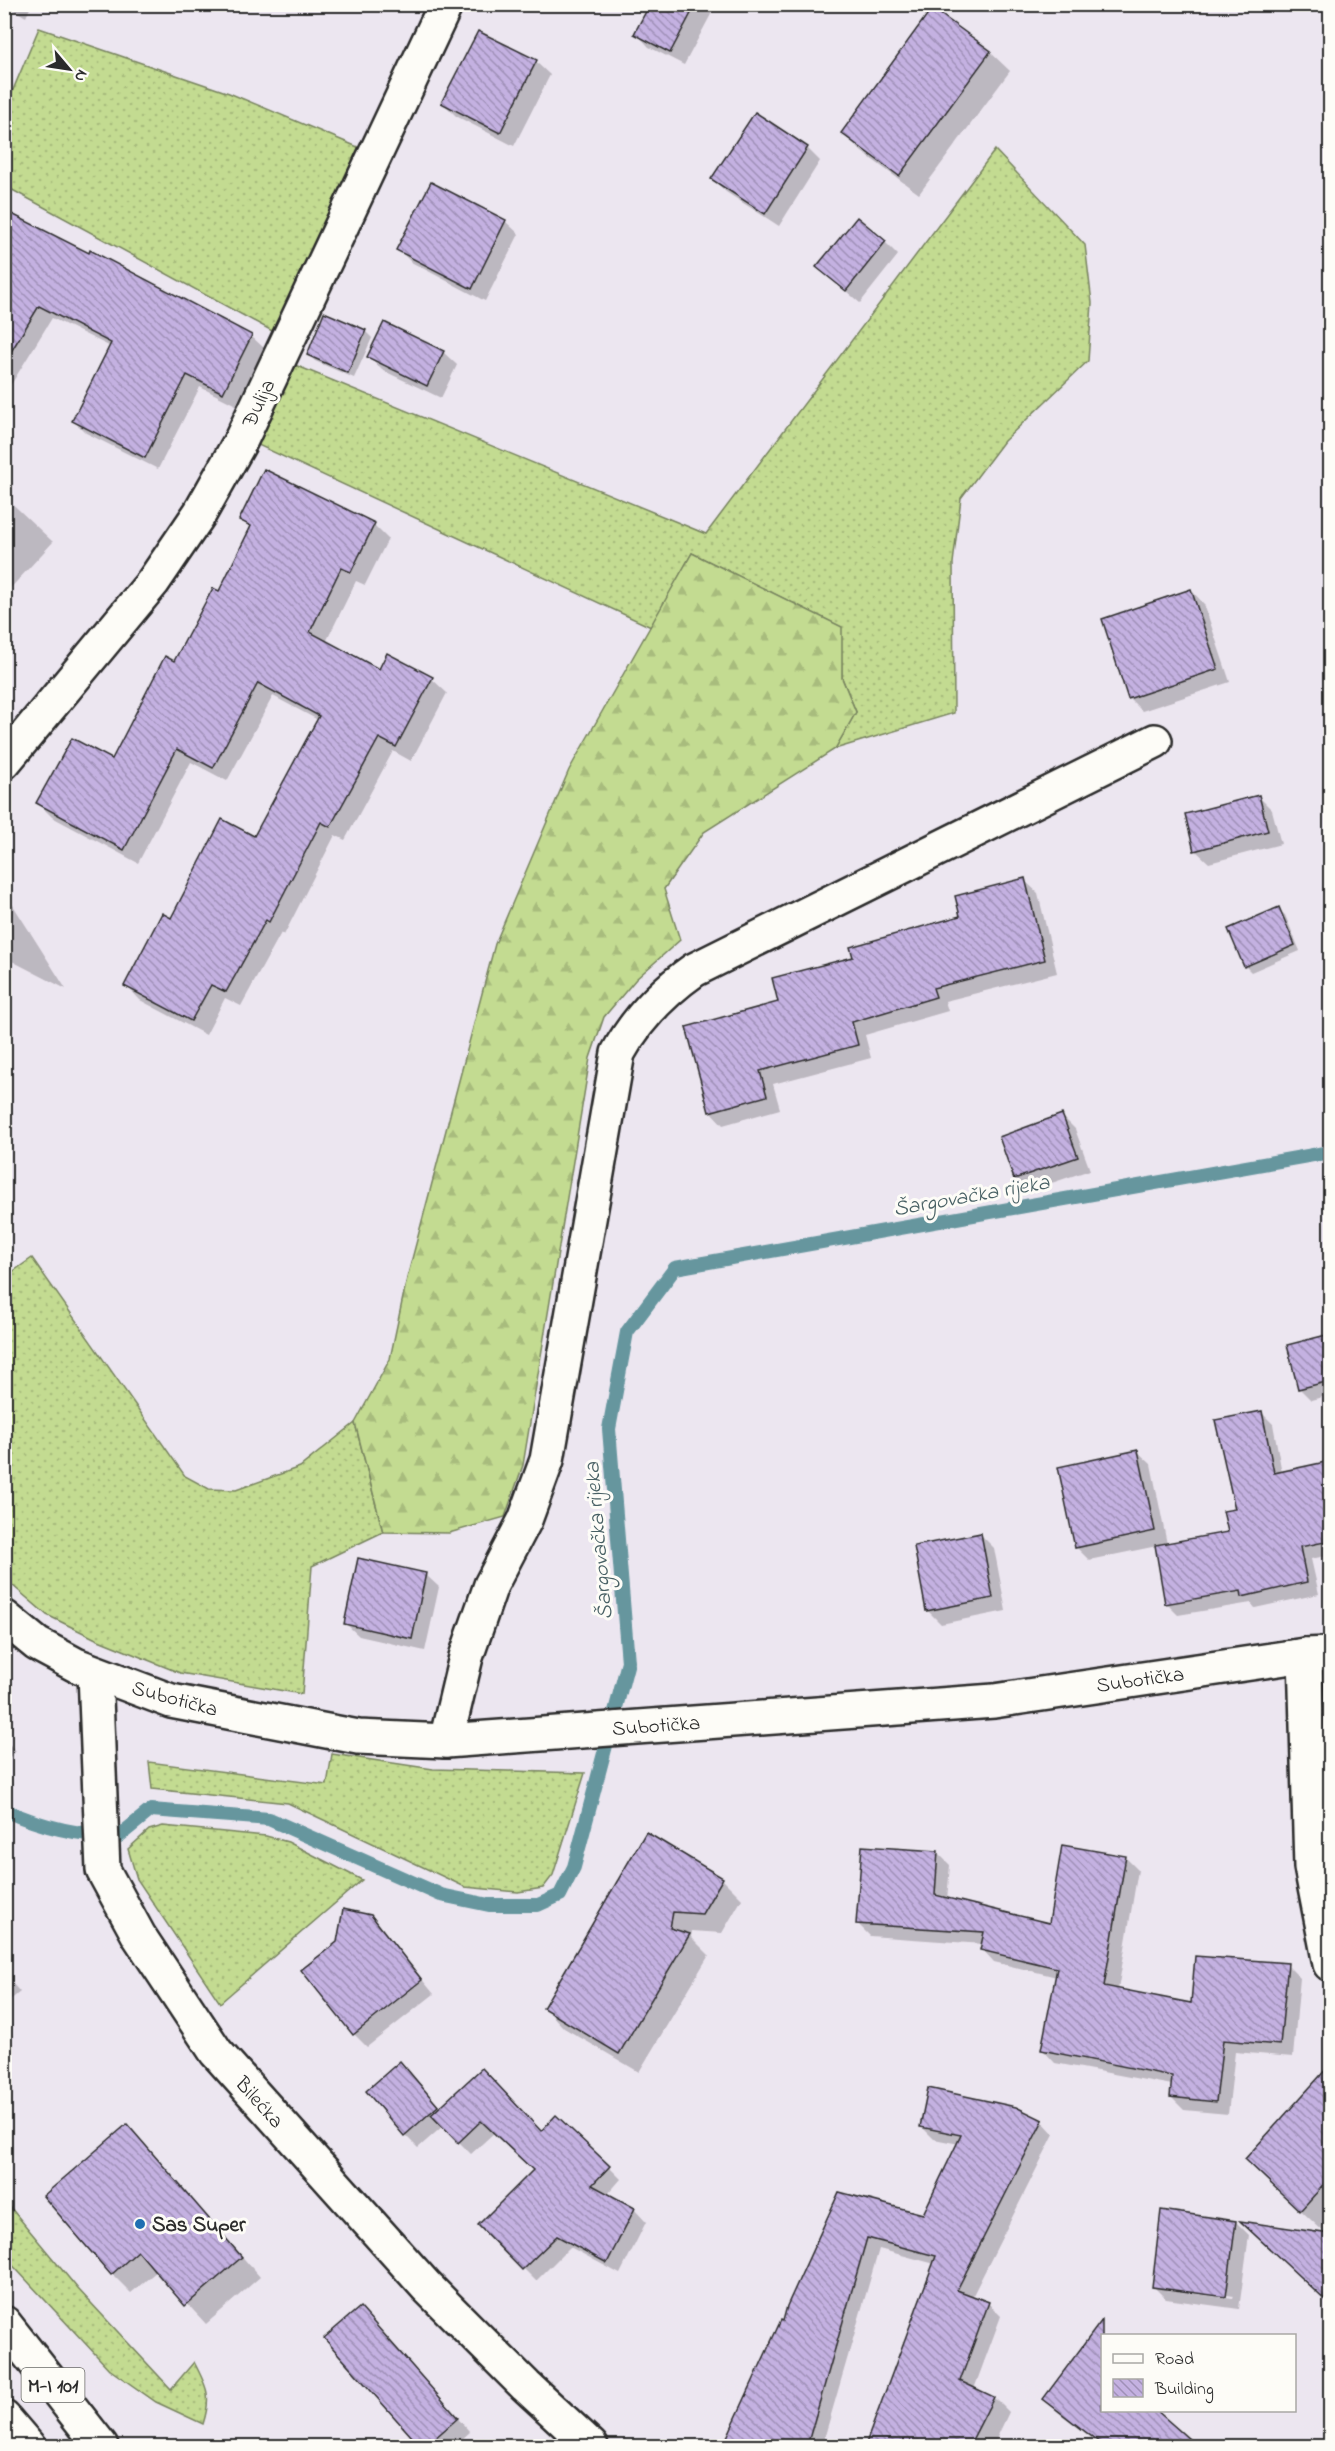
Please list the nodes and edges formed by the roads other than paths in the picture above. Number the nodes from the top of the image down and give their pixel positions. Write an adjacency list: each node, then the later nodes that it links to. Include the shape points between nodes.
1 (446, 4): 3 (street, Đulija, via 240,442 200,513 153,582)
2 (1155, 741): 7 (street, via 694,970 673,985 630,1030 618,1053 547,1460 525,1520 491,1585 466,1657)
3 (4, 762)
4 (4, 1617): 6 (street, Subotička, via 37,1644)
5 (1318, 1655): 7 (street, Subotička, via 994,1701); 8 (street, via 1311,1866)
6 (95, 1673): 7 (street, Subotička, via 171,1701 274,1722 358,1737); 13 (street, Bilećka, via 103,1869 140,1936 216,2052 426,2286)
7 (446, 1741)
8 (1330, 1964)
9 (4, 2323): 12 (street, M-I 101)
10 (4, 2418): 11 (street, M-I 101)
11 (28, 2446)
12 (101, 2446)
13 (591, 2446)

